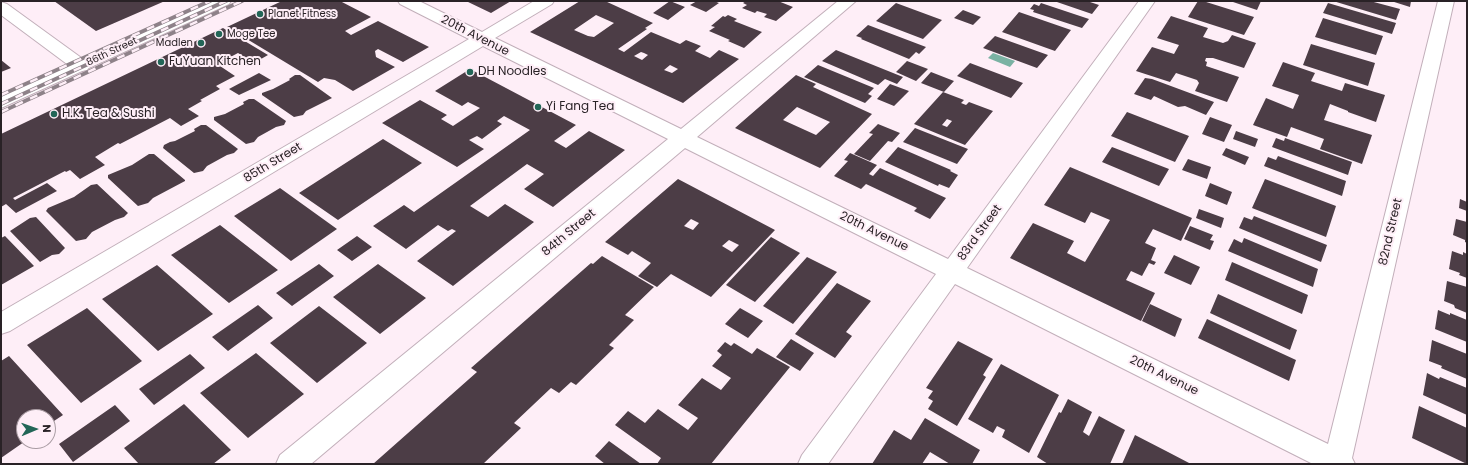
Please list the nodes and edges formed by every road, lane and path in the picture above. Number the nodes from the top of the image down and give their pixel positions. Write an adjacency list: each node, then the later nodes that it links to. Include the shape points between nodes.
1 (223, 1): 9 (street, 86th Street)
2 (406, 1): 8 (street, 20th Avenue)
3 (546, 1): 8 (street, 85th Street)
4 (848, 1): 11 (street, 84th Street)
5 (1147, 1): 12 (street, 83rd Street)
6 (1446, 1): 14 (street, 82nd Street)
7 (1, 7): 9 (street)
8 (481, 39): 11 (street, 20th Avenue); 13 (street, 85th Street)
9 (81, 66): 10 (street, 86th Street)
10 (1, 102)
11 (684, 138): 12 (street, 20th Avenue); 15 (street, 84th Street)
12 (952, 271): 14 (street, 20th Avenue); 16 (street, 83rd Street)
13 (1, 324)
14 (1339, 463)
15 (290, 464)
16 (812, 464)

